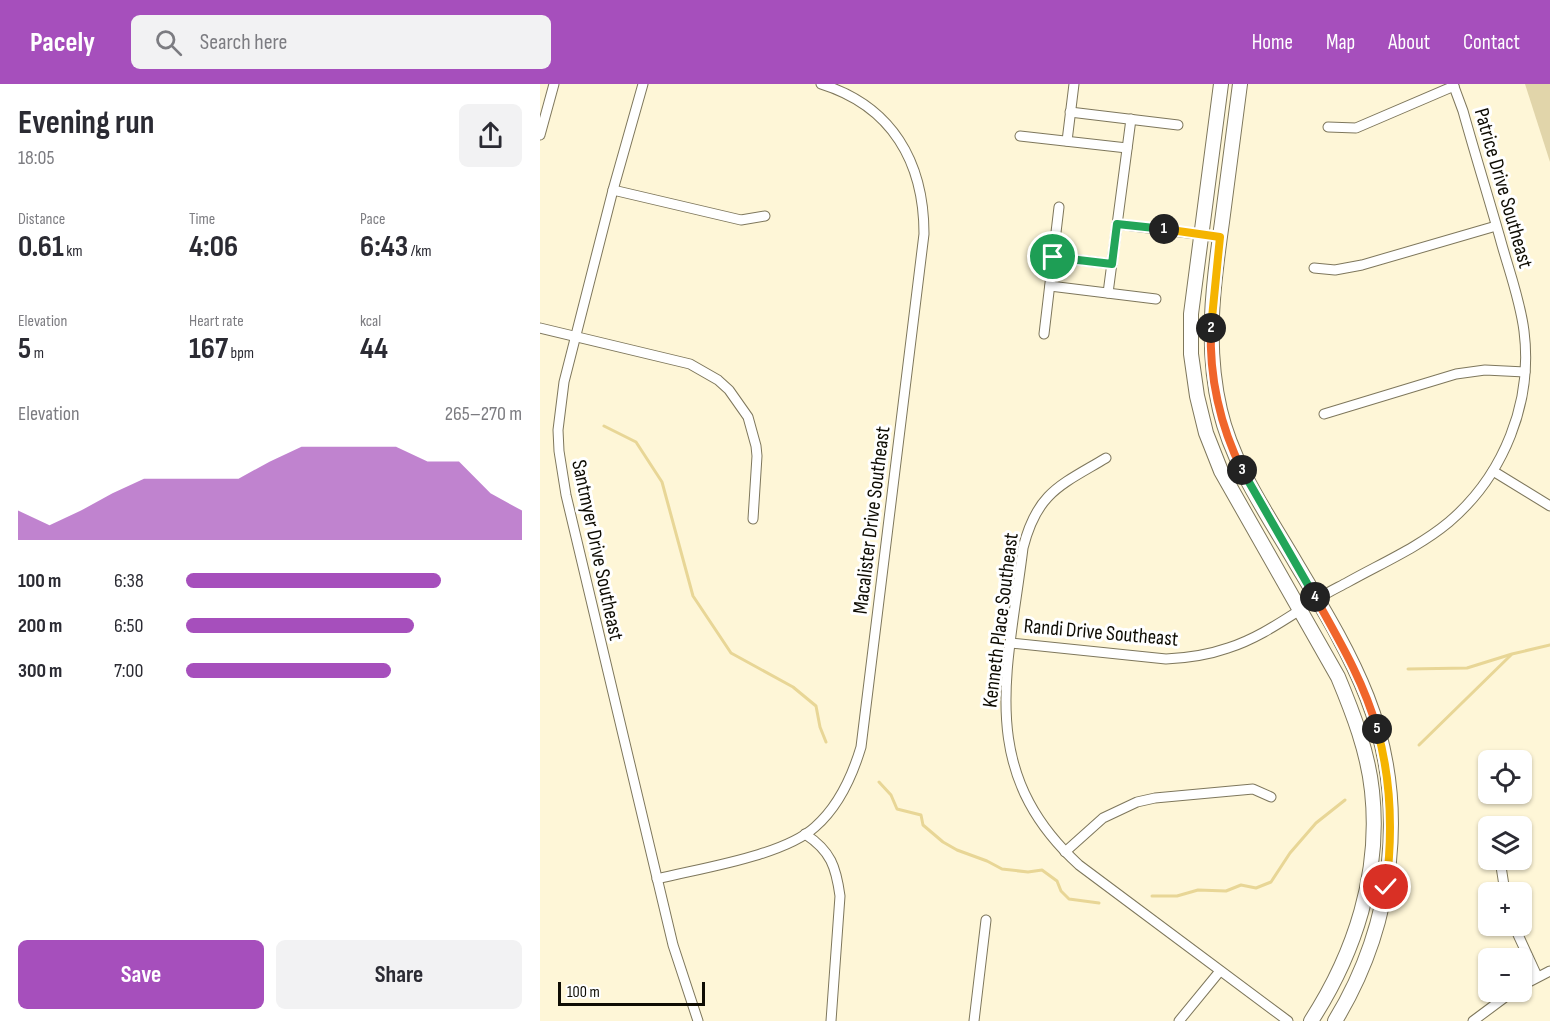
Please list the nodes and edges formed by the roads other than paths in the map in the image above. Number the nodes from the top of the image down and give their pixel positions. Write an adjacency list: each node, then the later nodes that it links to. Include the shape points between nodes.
1 (554, 84): 12 (street)
2 (643, 84): 16 (street, Santmyer Drive Southeast)
3 (821, 84): 42 (street, Macalister Drive Southeast, via 871,110 903,145 922,193 924,234 861,747 837,802)
4 (1074, 84): 8 (street)
5 (1221, 84): 21 (street)
6 (1240, 84): 22 (street)
7 (1453, 85): 11 (street, via 1356,128); 20 (street, Patrice Drive Southeast)
8 (1071, 112): 9 (street); 14 (street)
9 (1131, 119): 10 (street); 15 (street)
10 (1178, 125)
11 (1328, 127)
12 (540, 135)
13 (1020, 135): 14 (street)
14 (1067, 141): 15 (street)
15 (1127, 148): 19 (street)
16 (613, 190): 18 (street, via 741,220); 31 (street, Santmyer Drive Southeast)
17 (1059, 207): 23 (street)
18 (765, 216)
19 (1117, 224): 21 (street); 24 (street)
20 (1496, 226): 25 (street, via 1362,265 1335,270); 32 (street, Patrice Drive Southeast, via 1521,315)
21 (1202, 234): 22 (street); 39 (street, via 1191,315 1191,354 1206,433 1221,471)
22 (1220, 237): 38 (street, via 1210,348 1225,430 1241,467)
23 (1053, 257): 24 (street); 26 (street)
24 (1112, 264): 27 (street)
25 (1314, 268)
26 (1050, 286): 27 (street); 30 (street)
27 (1108, 293): 28 (street)
28 (1156, 298)
29 (540, 328): 31 (street)
30 (1044, 334)
31 (575, 338): 37 (street, via 690,364 729,390 748,417 758,456); 44 (street, Santmyer Drive Southeast, via 560,408 562,474)
32 (1525, 372): 33 (street, via 1485,370 1456,374); 35 (street, Patrice Drive Southeast, via 1514,427)
33 (1324, 414)
34 (1106, 458): 40 (street, Kenneth Place Southeast, via 1069,478 1038,508 1023,548)
35 (1493, 471): 36 (street); 38 (street, Patrice Drive Southeast, via 1465,507 1431,536)
36 (1550, 506)
37 (753, 519)
38 (1317, 599): 39 (street, Randi Drive Southeast); 58 (street, via 1367,697 1382,747 1391,805 1390,858 1380,919 1350,996)
39 (1300, 610): 40 (street, Randi Drive Southeast, via 1239,644 1187,658 1145,658); 57 (street, via 1353,712 1372,790 1374,829 1364,904 1353,941)
40 (1011, 643): 43 (street, Kenneth Place Southeast, via 1005,711 1011,758 1028,802)
41 (1271, 797): 43 (street, via 1253,789 1137,802 1103,818)
42 (805, 834): 44 (street, Macalister Drive Southeast, via 771,850); 53 (street, via 829,854 838,882)
43 (1065, 852): 47 (street, Kenneth Place Southeast)
44 (657, 879): 52 (street, Santmyer Drive Southeast)
45 (986, 920): 54 (street)
46 (1519, 936): 49 (street)
47 (1220, 971): 55 (street); 56 (street, Kenneth Place Southeast)
48 (1550, 971): 49 (street)
49 (1537, 976): 50 (street)
50 (1532, 979)
51 (1499, 1002): 59 (street)
52 (698, 1021)
53 (831, 1021)
54 (974, 1021)
55 (1179, 1021)
56 (1288, 1021)
57 (1311, 1021)
58 (1335, 1021)
59 (1473, 1021)

